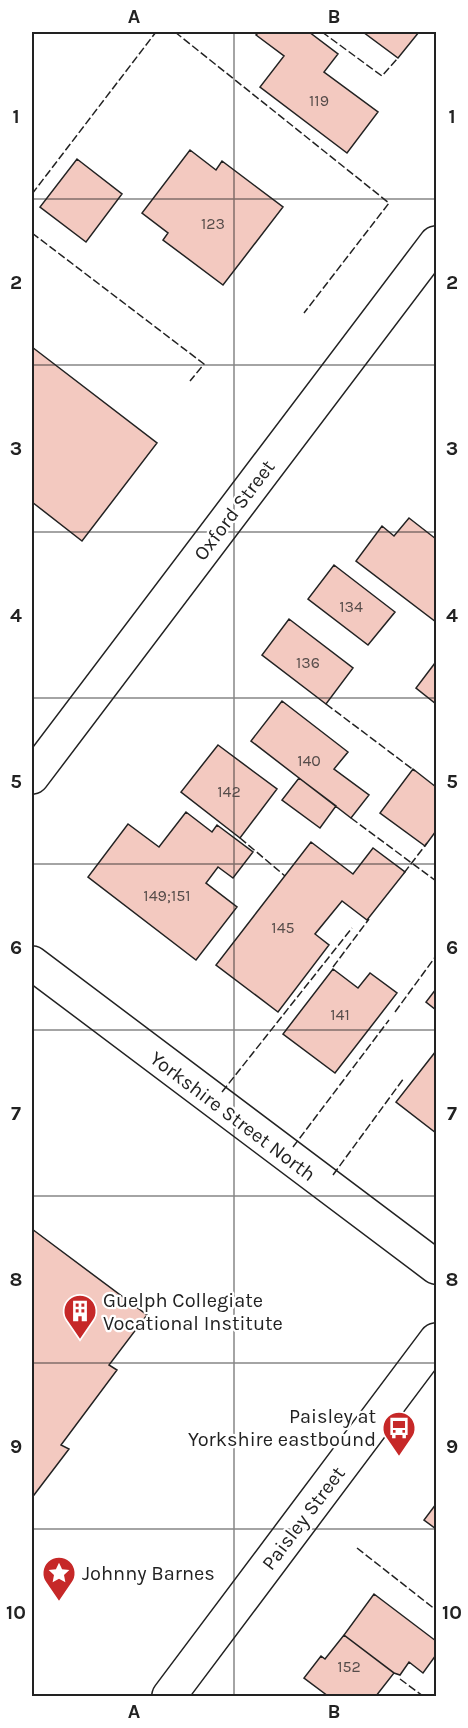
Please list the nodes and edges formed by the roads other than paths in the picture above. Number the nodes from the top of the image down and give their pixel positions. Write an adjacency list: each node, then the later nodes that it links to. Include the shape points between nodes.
1 (436, 243): 2 (street, Oxford Street)
2 (32, 777)
3 (32, 963): 4 (street, Yorkshire Street North)
4 (436, 1267)
5 (436, 1340): 6 (street, Paisley Street)
6 (169, 1696)

